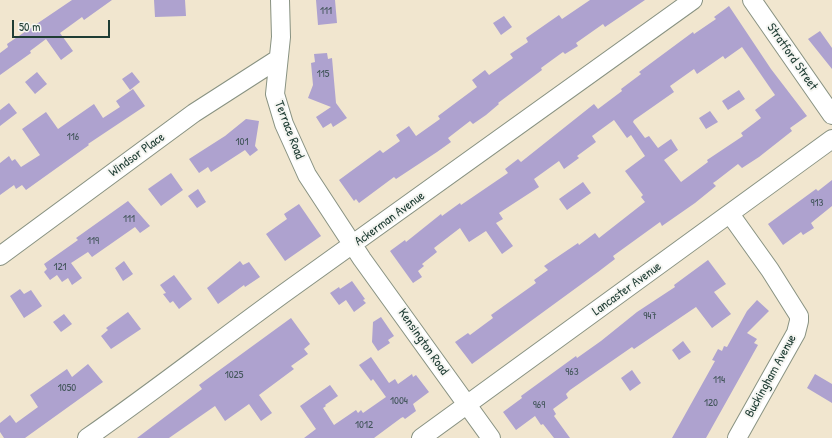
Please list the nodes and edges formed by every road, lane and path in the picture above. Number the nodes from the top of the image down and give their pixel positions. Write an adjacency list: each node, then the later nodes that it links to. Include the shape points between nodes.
1 (280, 0): 4 (street, Terrace Road, via 281,38)
2 (693, 0): 8 (street, Ackerman Avenue)
3 (752, 0): 5 (street, Stratford Street)
4 (278, 59): 8 (street, Terrace Road, via 276,94 284,124 307,175); 9 (street, Windsor Place, via 194,113)
5 (832, 115)
6 (832, 139): 7 (street, Lancaster Avenue)
7 (730, 214): 10 (street, Lancaster Avenue); 14 (street, Buckingham Avenue, via 799,316 796,333)
8 (354, 245): 10 (street, Kensington Road); 11 (street, Ackerman Avenue)
9 (0, 256)
10 (467, 405): 12 (street, Lancaster Avenue); 13 (street, Kensington Road)
11 (87, 438)
12 (421, 438)
13 (491, 438)
14 (737, 438)

